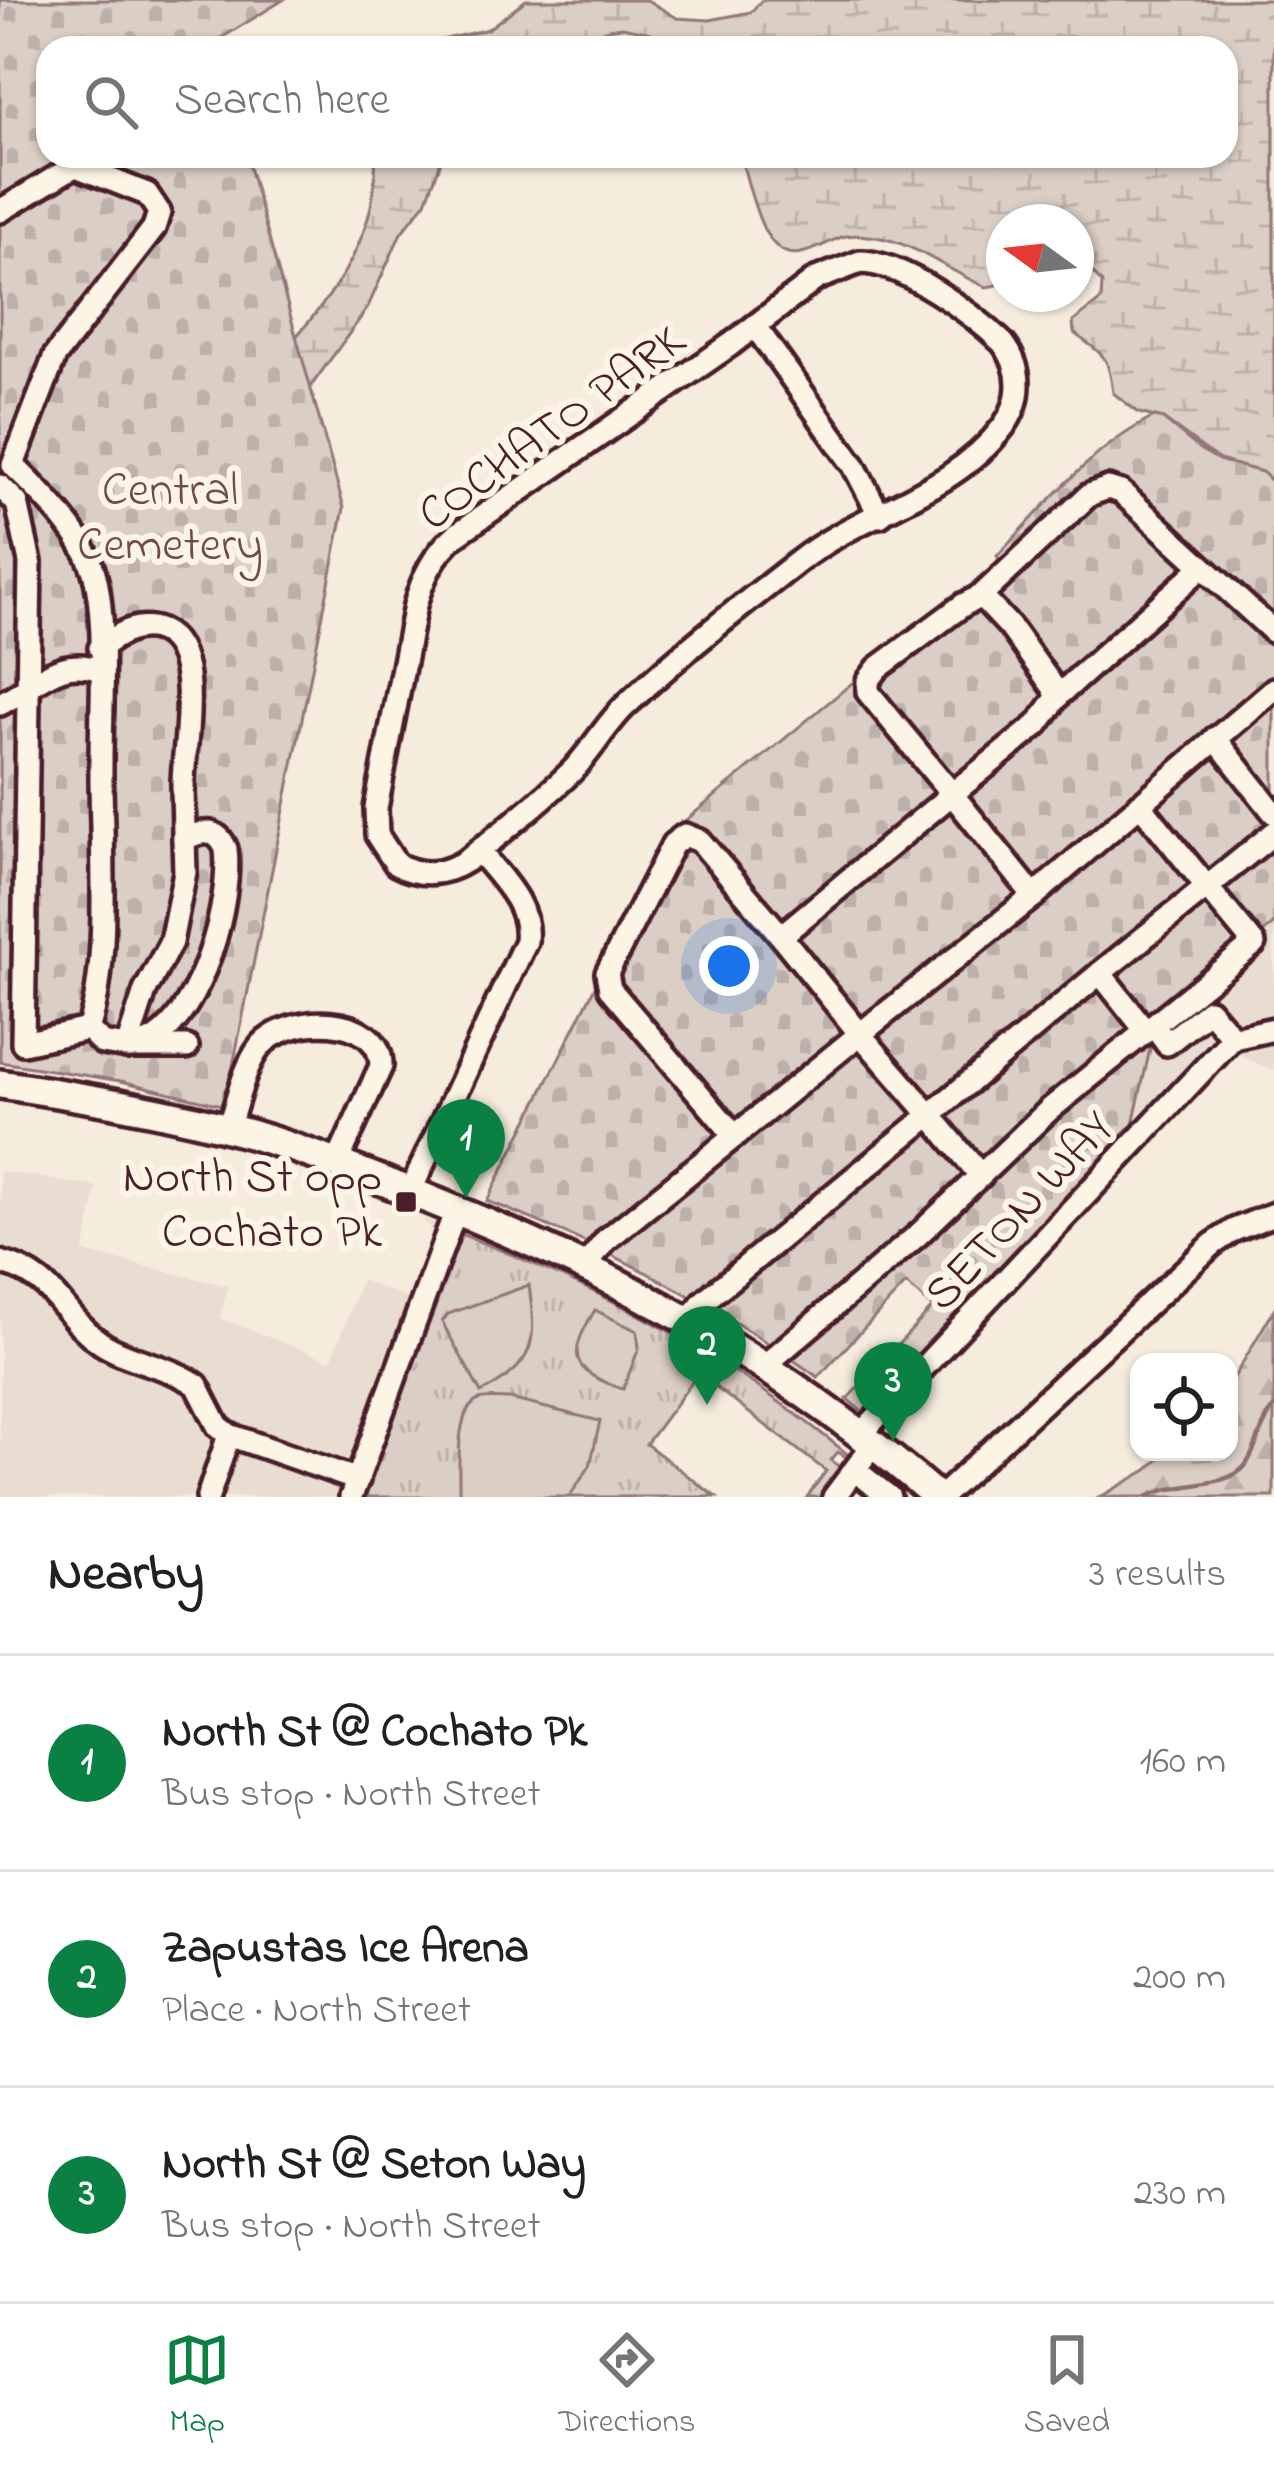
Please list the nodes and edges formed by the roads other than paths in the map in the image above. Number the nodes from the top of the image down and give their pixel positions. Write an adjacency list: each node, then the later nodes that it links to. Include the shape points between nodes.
1 (72, 168): 3 (street)
2 (97, 168): 5 (street, via 147,194 159,217 55,356)
3 (0, 211)
4 (755, 326): 6 (street, COCHATO PARK); 6 (street, COCHATO PARK, via 837,268 860,262 923,285 1009,351 1019,387 1011,416 938,482); 21 (street, COCHATO PARK, via 456,535 428,568 376,835 395,864 419,873 454,868)
5 (4, 475): 10 (street, via 42,494 83,550 95,576); 12 (street, via 30,562)
6 (880, 516): 21 (street, COCHATO PARK, via 812,552 630,701 564,779)
7 (1202, 567): 8 (street, via 1108,488 1089,495); 9 (street); 13 (street)
8 (981, 596): 13 (street); 16 (street, via 868,681 868,692)
9 (1274, 632)
10 (100, 659): 12 (street, via 62,666); 20 (street, via 121,634 140,627 163,632 181,651 188,686); 27 (street, via 101,948)
11 (1274, 689): 15 (street)
12 (26, 691): 14 (street); 31 (street)
13 (1059, 695): 16 (street, via 1037,725)
14 (0, 704)
15 (1215, 738): 17 (street); 18 (street)
16 (952, 794): 23 (street); 24 (street)
17 (1141, 804): 22 (street); 23 (street)
18 (1274, 814)
19 (1274, 833): 22 (street)
20 (184, 838): 33 (street, via 171,942); 33 (street, via 202,831 225,843 217,929 197,984 172,1020 156,1039)
21 (479, 851): 41 (street, via 521,906 526,941)
22 (1208, 887): 25 (street); 26 (street, via 1254,944)
23 (1034, 896): 29 (street)
24 (781, 936): 29 (street); 38 (street, via 698,839 685,836 674,842 607,974 610,989)
25 (1100, 973): 26 (street); 36 (street)
26 (1150, 1028): 30 (street, via 1167,1044 1209,1010); 40 (street)
27 (88, 1029): 31 (street); 33 (street)
28 (1274, 1029): 30 (street)
29 (860, 1034): 36 (street); 38 (street)
30 (1233, 1038): 32 (street); 49 (street, SETON WAY)
31 (23, 1043): 35 (street)
32 (1274, 1043)
33 (127, 1047): 34 (street)
34 (188, 1048)
35 (9, 1085): 37 (main road)
36 (930, 1115): 40 (street); 46 (street)
37 (228, 1128): 39 (main road); 39 (street, via 258,1048 270,1037 309,1022 348,1027 370,1037 381,1066)
38 (735, 1136): 45 (street)
39 (338, 1163): 41 (main road)
40 (981, 1176): 47 (street)
41 (410, 1192): 42 (main road)
42 (456, 1210): 45 (main road); 51 (street)
43 (1274, 1214): 55 (street, via 1213,1244)
44 (0, 1262): 48 (street, via 47,1285 105,1346 193,1381)
45 (586, 1265): 46 (main road)
46 (689, 1319): 47 (main road)
47 (764, 1366): 49 (main road)
48 (230, 1435): 51 (street); 52 (street)
49 (867, 1440): 50 (street, SETON WAY); 55 (main road)
50 (854, 1470): 53 (street, SETON WAY); 54 (street)
51 (355, 1488)
52 (208, 1497)
53 (834, 1497)
54 (889, 1497)
55 (939, 1497)

